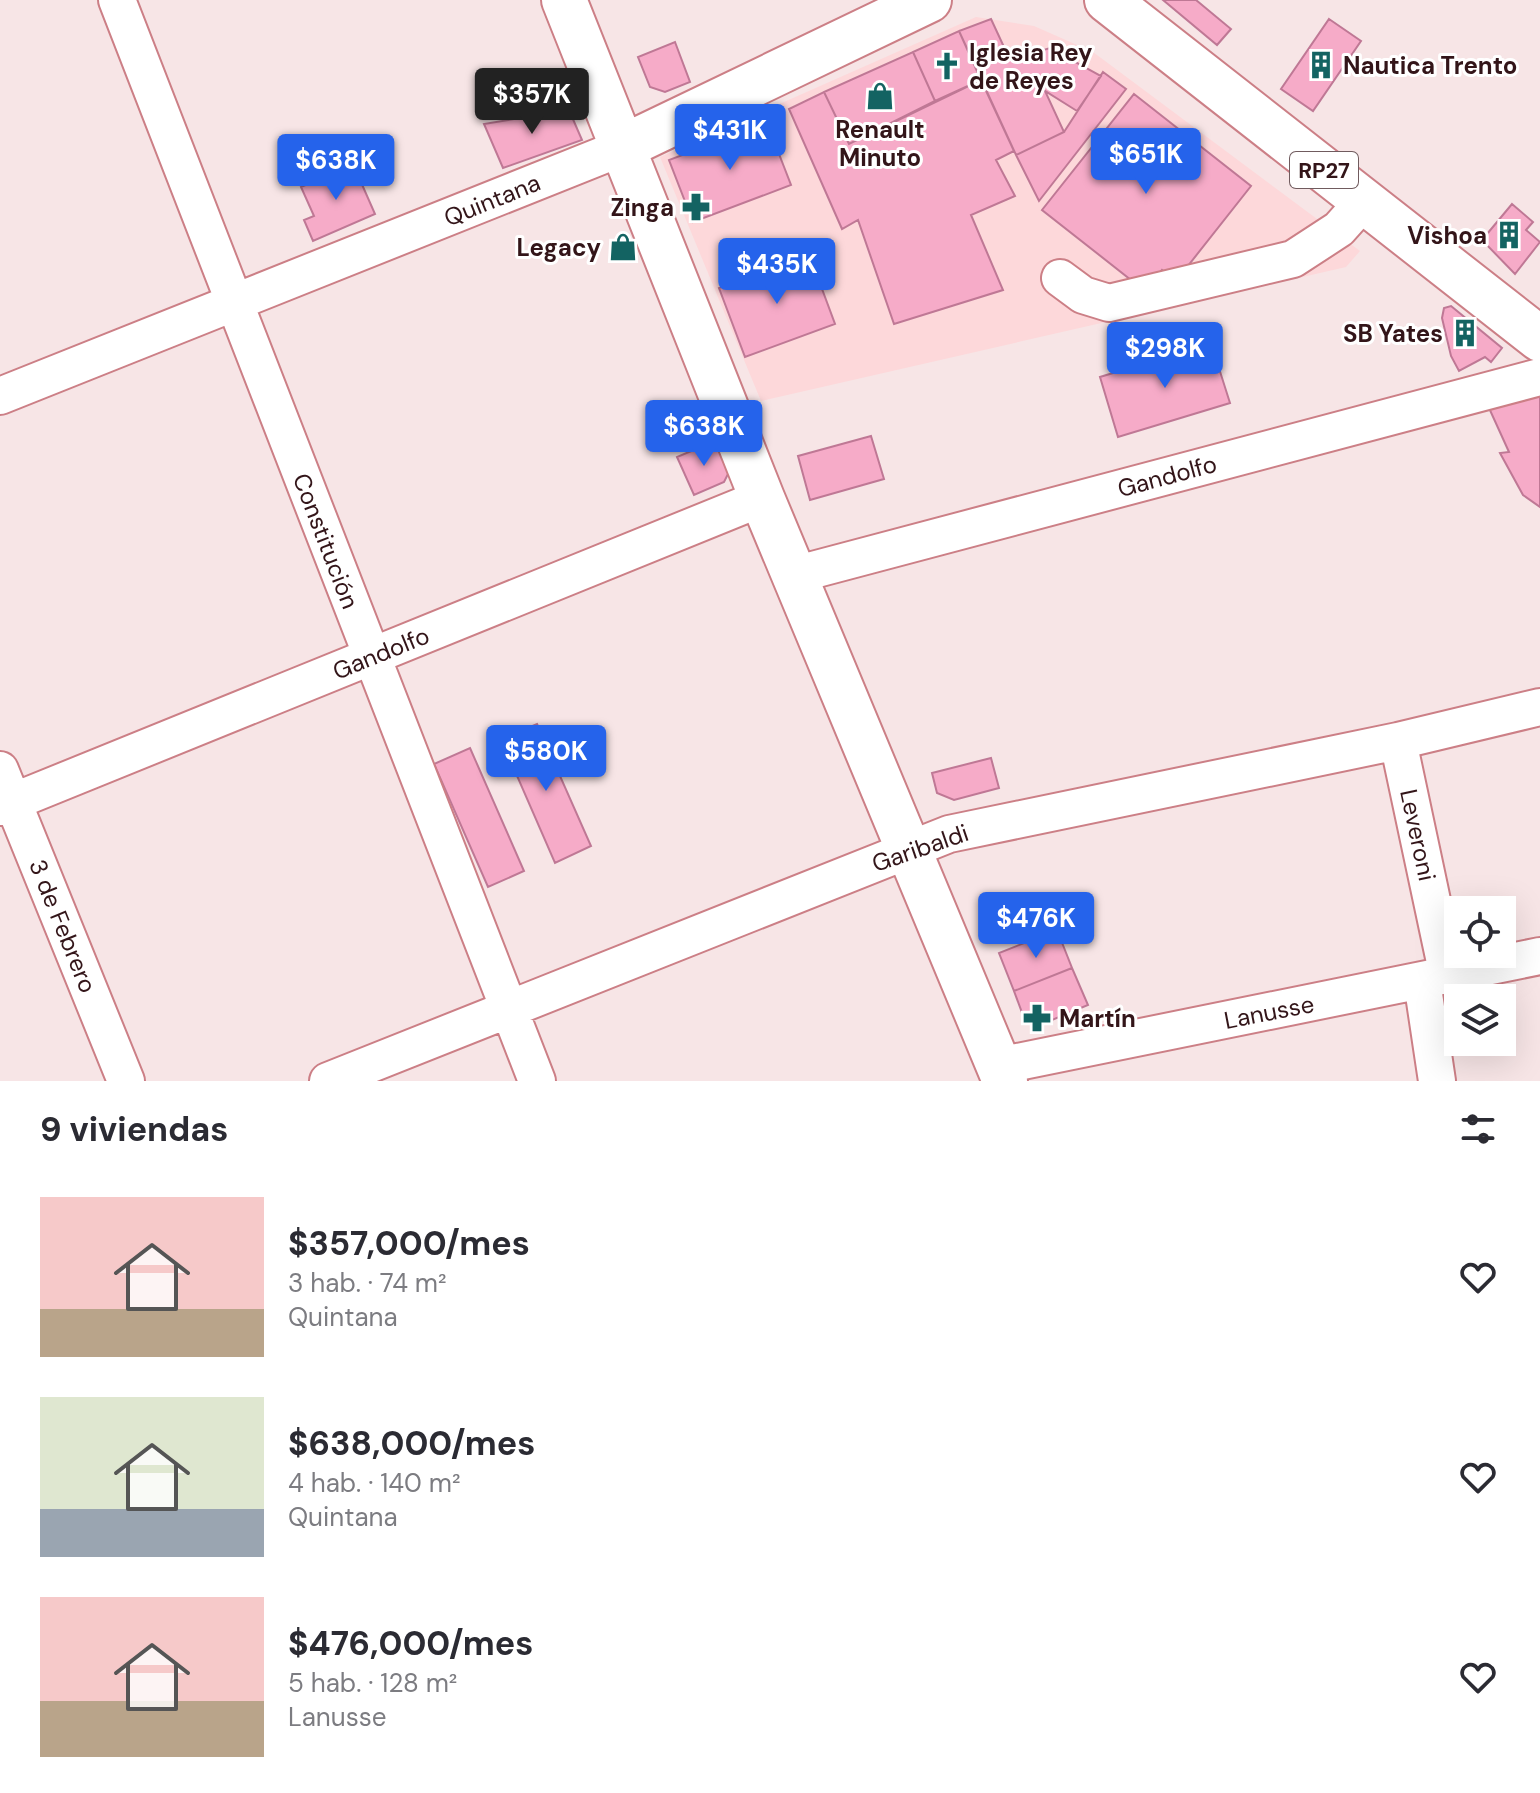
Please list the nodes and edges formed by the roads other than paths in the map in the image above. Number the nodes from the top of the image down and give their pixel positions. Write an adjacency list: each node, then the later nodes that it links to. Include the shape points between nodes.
1 (117, 0): 8 (street, Constitución)
2 (564, 0): 5 (main road)
3 (929, 0): 5 (main road, Quintana)
4 (1107, 0): 6 (main road, RP27)
5 (621, 148): 8 (street, Quintana); 12 (main road)
6 (1364, 201): 7 (street, via 1339,229 1293,259 1109,303 1083,295); 9 (main road, RP27)
7 (1060, 278)
8 (236, 302): 11 (street, Quintana); 14 (street, Constitución)
9 (1540, 339)
10 (1540, 377): 13 (street, Gandolfo)
11 (0, 396)
12 (762, 498): 13 (main road); 14 (street, Gandolfo)
13 (794, 575): 18 (main road)
14 (370, 658): 17 (street, Gandolfo); 21 (street, Constitución)
15 (1540, 707): 16 (street, Garibaldi)
16 (1398, 741): 18 (street, Garibaldi, via 949,834); 20 (street, Leveroni)
17 (4, 793): 23 (street, 3 de Febrero)
18 (908, 850): 21 (street, Garibaldi); 22 (main road)
19 (1540, 956): 20 (street, Lanusse)
20 (1435, 978): 22 (street, Lanusse); 26 (street, Leveroni)
21 (507, 1010): 24 (street, Garibaldi); 25 (street, Constitución)
22 (1002, 1074)
23 (126, 1081)
24 (328, 1081)
25 (537, 1081)
26 (1437, 1081)

